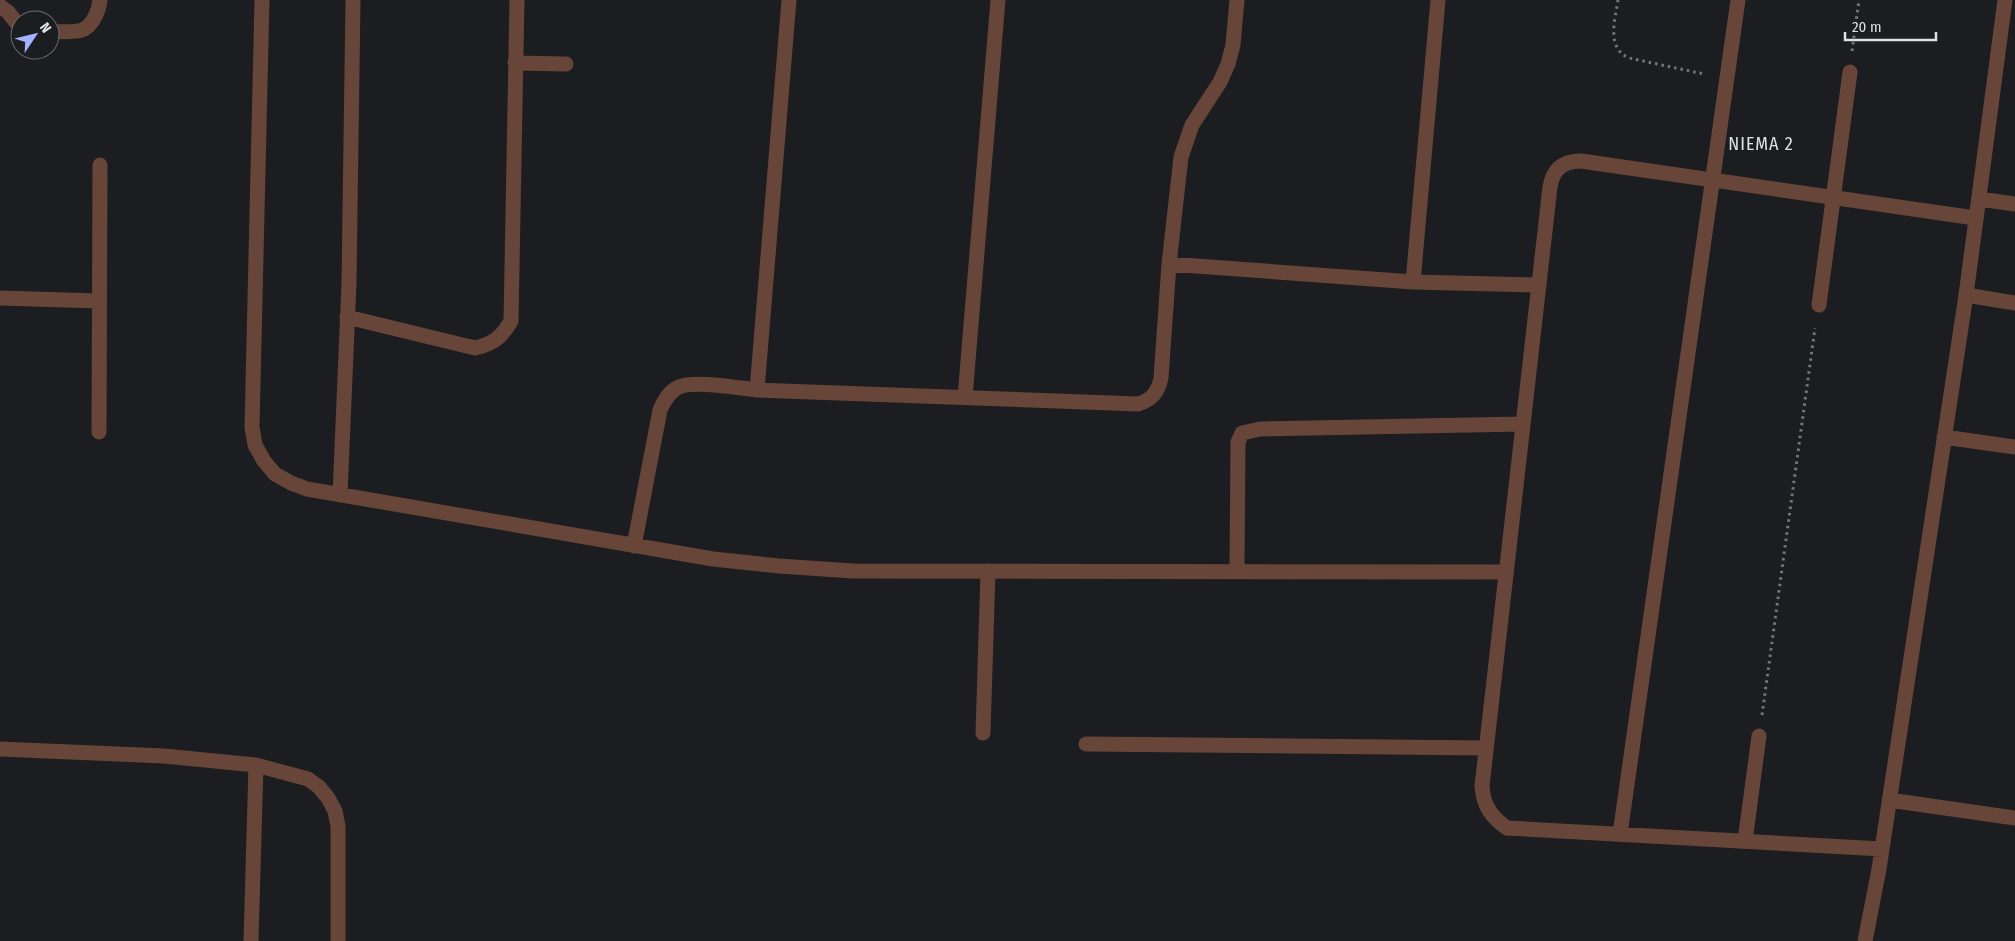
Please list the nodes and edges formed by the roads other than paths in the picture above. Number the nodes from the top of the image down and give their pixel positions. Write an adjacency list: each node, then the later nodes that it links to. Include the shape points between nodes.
1 (100, 0): 13 (street, via 92,21 83,30)
2 (262, 0): 38 (street, via 252,427 255,445 275,474 291,483)
3 (352, 0): 31 (street)
4 (517, 0): 14 (street)
5 (789, 0): 32 (street)
6 (998, 0): 33 (street)
7 (1238, 0): 23 (street, via 1228,64 1192,125 1181,157)
8 (1438, 0): 24 (street)
9 (1738, 0): 18 (street)
10 (2005, 0): 20 (street)
11 (0, 6): 12 (street)
12 (10, 14)
13 (60, 31)
14 (515, 62): 15 (street); 31 (street, via 512,310 506,331 492,343 475,348)
15 (566, 64)
16 (1850, 72): 19 (street)
17 (100, 165): 28 (street)
18 (1712, 180): 19 (street); 25 (street, via 1581,162 1557,168 1551,180); 51 (street)
19 (1834, 197): 22 (street); 30 (street)
20 (1979, 199): 21 (street); 22 (street)
21 (2015, 204)
22 (1976, 218): 26 (street)
23 (1169, 264): 24 (street); 33 (street, via 1161,378 1151,398 1138,404)
24 (1413, 282): 25 (street)
25 (1539, 285): 34 (street)
26 (1966, 295): 29 (street); 36 (street)
27 (0, 298): 28 (street)
28 (99, 300): 35 (street)
29 (2015, 303)
30 (1819, 305)
31 (347, 317): 38 (street)
32 (756, 390): 33 (street); 39 (street, via 689,384 670,392 660,410)
33 (965, 397)
34 (1523, 424): 41 (street, via 1260,429 1242,433 1238,442); 42 (street)
35 (99, 432)
36 (1944, 437): 37 (street); 49 (street)
37 (2015, 447)
38 (340, 495): 39 (street)
39 (634, 546): 40 (street, via 713,560 779,566 853,571)
40 (988, 571): 41 (street); 43 (street)
41 (1237, 571): 42 (street)
42 (1506, 572): 46 (street)
43 (983, 733)
44 (1759, 736): 52 (street)
45 (1086, 744): 46 (street)
46 (1486, 748): 51 (street, via 1482,796 1491,814 1506,828)
47 (0, 749): 48 (street, via 164,756)
48 (256, 765): 54 (street); 55 (street, via 308,779 320,787 335,811 338,826)
49 (1889, 800): 50 (street); 53 (street)
50 (2015, 818)
51 (1620, 834): 52 (street)
52 (1745, 841): 53 (street)
53 (1882, 849): 56 (street)
54 (251, 941)
55 (338, 941)
56 (1865, 941)

